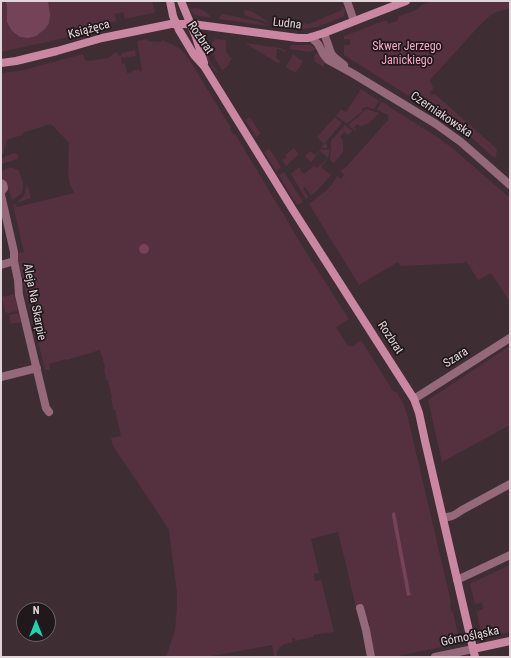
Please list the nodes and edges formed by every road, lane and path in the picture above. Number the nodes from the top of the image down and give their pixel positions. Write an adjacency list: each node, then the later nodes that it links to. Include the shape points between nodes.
1 (170, 1): 6 (street)
2 (181, 1): 6 (street)
3 (347, 1): 5 (street)
4 (406, 1): 5 (street, Ludna)
5 (354, 21): 7 (street, Ludna)
6 (184, 24): 8 (street, Ludna, via 298,38); 9 (street, Książęca, via 161,25); 10 (street, Rozbrat, via 194,55); 10 (street, Rozbrat, via 199,44)
7 (324, 33): 8 (street, Ludna); 11 (street, Czerniakowska, via 330,51)
8 (311, 37): 11 (street, Czerniakowska, via 328,60)
9 (1, 63)
10 (204, 66): 21 (street, Rozbrat)
11 (352, 72): 13 (street, Czerniakowska, via 436,124 461,142)
12 (1, 183): 14 (street, via 4,188)
13 (510, 185)
14 (1, 192)
15 (1, 195): 16 (street, Aleja Na Skarpie)
16 (14, 261): 17 (street); 19 (street, Aleja Na Skarpie, via 19,295)
17 (1, 265)
18 (510, 338): 21 (street, Szara)
19 (37, 368): 20 (street); 22 (street, Aleja Na Skarpie)
20 (1, 377)
21 (414, 399): 24 (street, Rozbrat)
22 (49, 412)
23 (510, 484): 24 (street, via 456,514)
24 (443, 518): 26 (street, Rozbrat)
25 (510, 555): 26 (street)
26 (457, 580): 29 (street, Rozbrat)
27 (360, 608): 30 (street)
28 (510, 641): 29 (street, Górnośląska)
29 (474, 653): 31 (street, Górnośląska)
30 (371, 657)
31 (435, 657)

